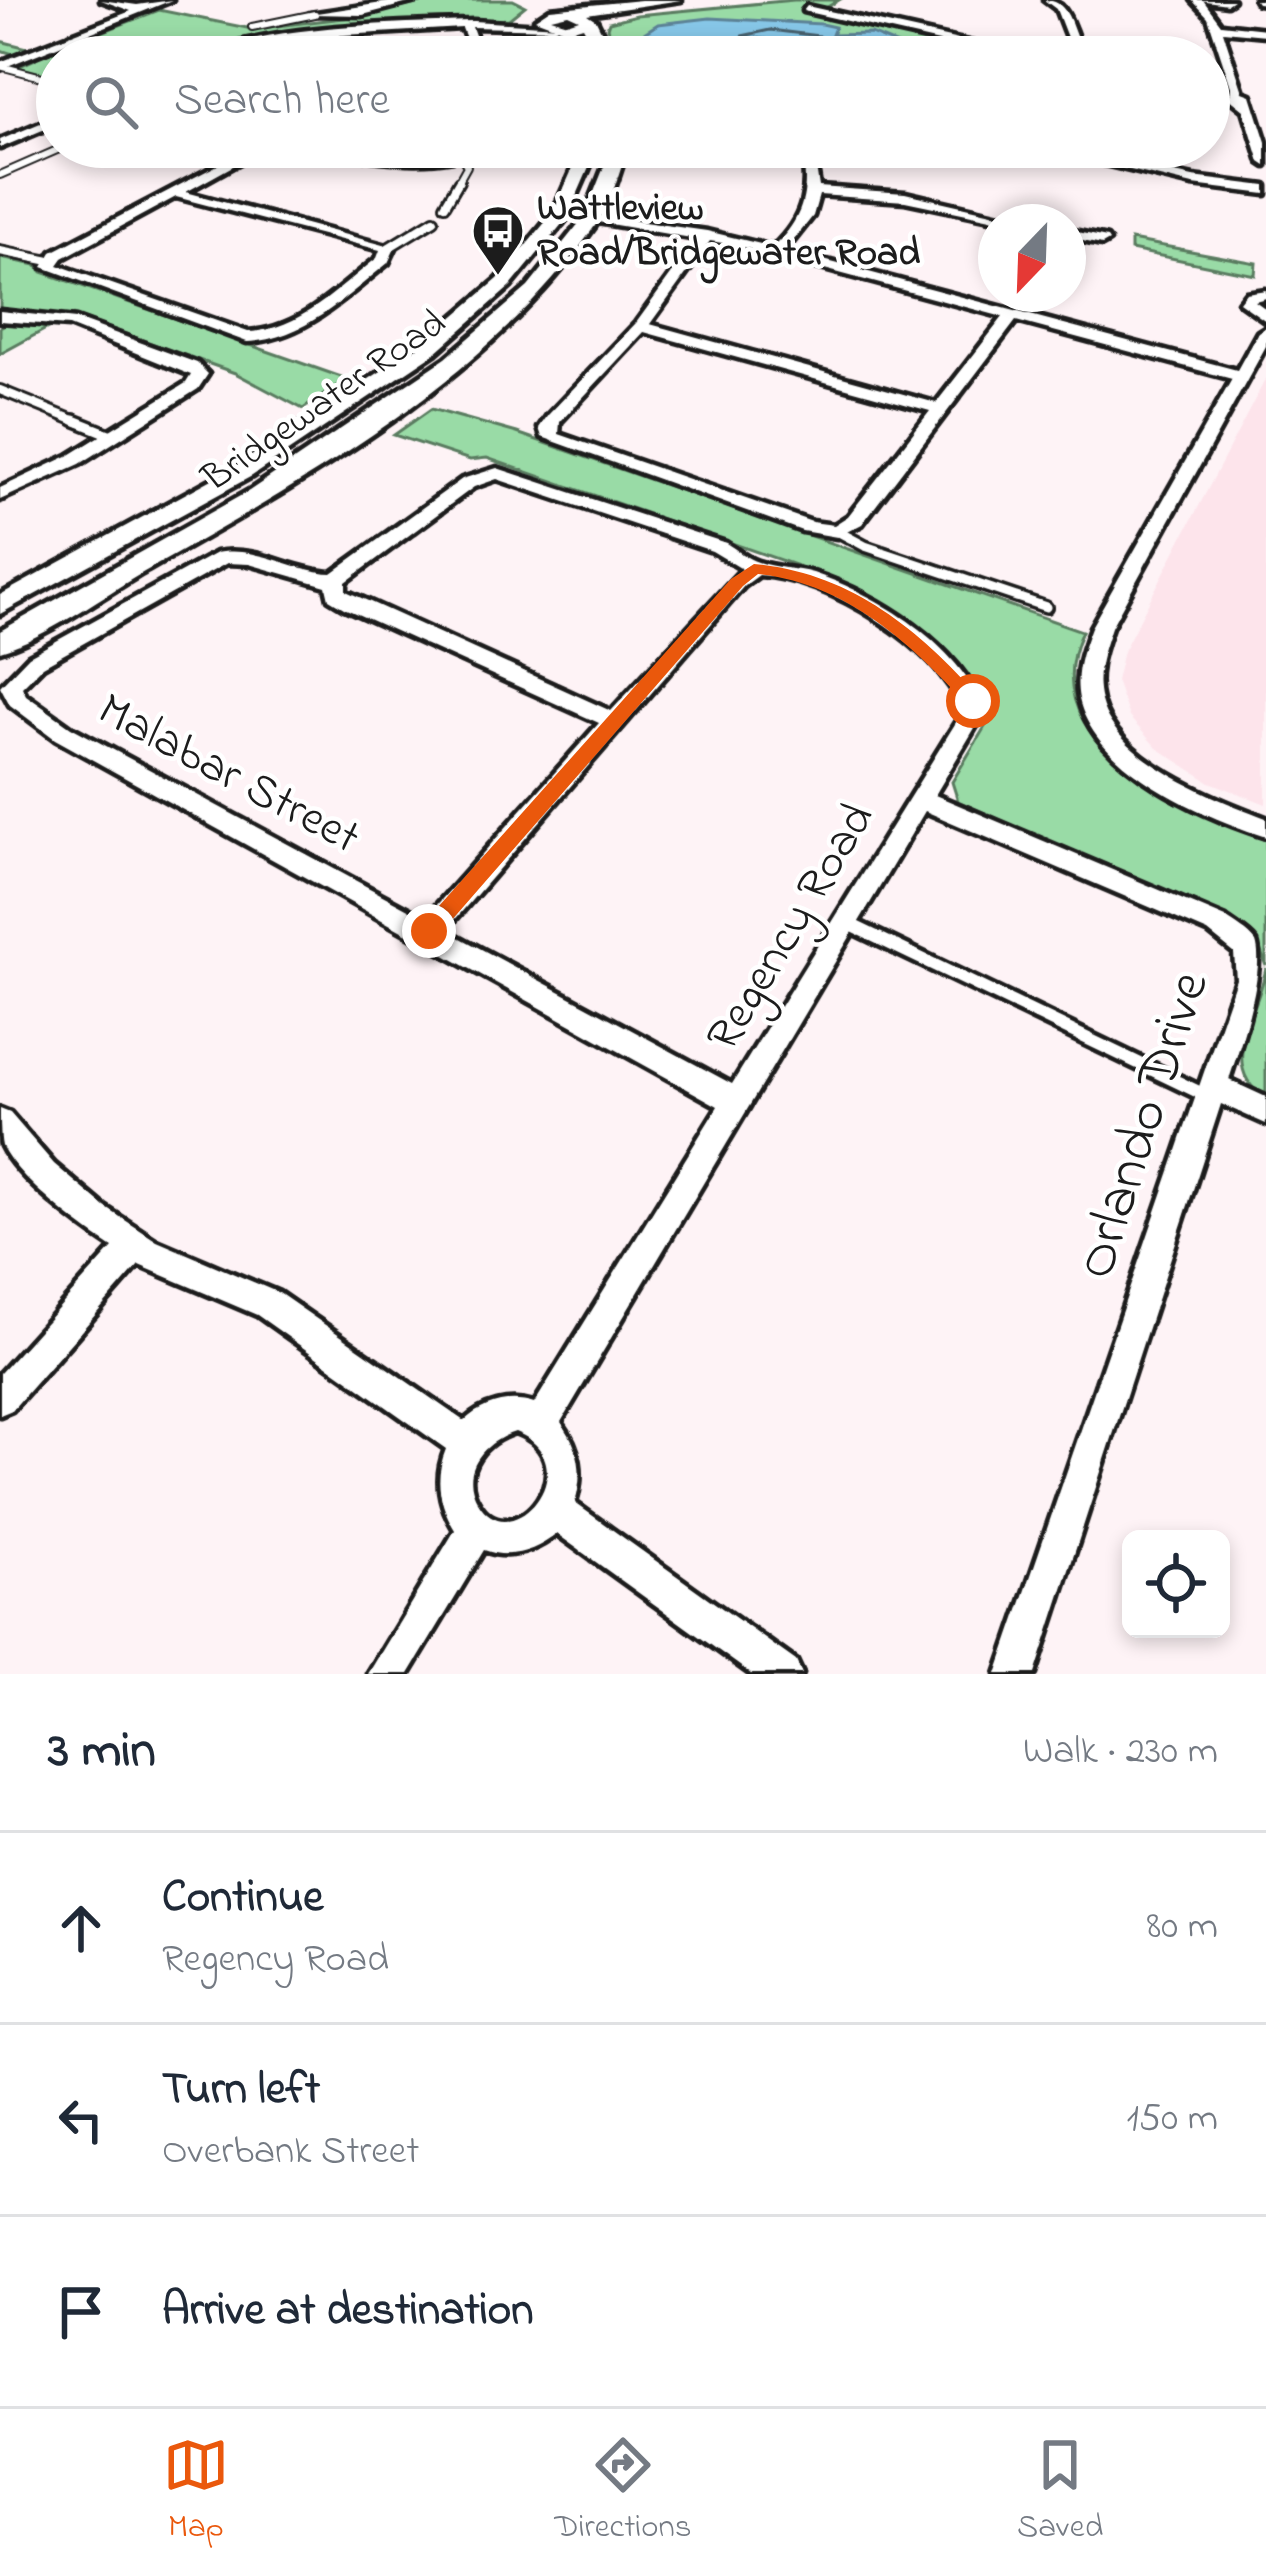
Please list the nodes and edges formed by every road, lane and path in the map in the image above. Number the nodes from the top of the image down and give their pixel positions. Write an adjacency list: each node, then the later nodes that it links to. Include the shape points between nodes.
1 (106, 0): 10 (street)
2 (167, 0): 10 (street)
3 (416, 0): 12 (street)
4 (553, 0): 13 (street)
5 (1049, 0): 25 (street)
6 (1201, 0): 7 (street); 15 (street)
7 (1227, 0): 15 (street)
8 (535, 1): 14 (street)
9 (671, 1): 13 (street)
10 (138, 8): 19 (street)
11 (807, 9): 24 (street)
12 (315, 14): 16 (lane)
13 (581, 16): 14 (street); 23 (street)
14 (550, 21): 17 (street); 22 (street)
15 (1215, 21): 18 (street); 26 (street)
16 (252, 27)
17 (467, 27): 20 (street); 21 (street)
18 (1266, 32)
19 (78, 36)
20 (350, 36)
21 (470, 36)
22 (572, 36)
23 (594, 36)
24 (926, 36)
25 (1071, 36)
26 (1220, 36)
27 (36, 52): 28 (street)
28 (0, 66): 30 (lane)
29 (1230, 66): 32 (street)
30 (36, 75)
31 (1230, 89): 32 (street)
32 (1238, 90): 33 (street)
33 (1245, 107): 34 (street); 38 (street)
34 (1266, 109)
35 (36, 129): 36 (street)
36 (0, 144)
37 (36, 159): 45 (lane)
38 (1266, 162)
39 (222, 168): 48 (street)
40 (466, 168): 49 (lane)
41 (580, 168): 51 (street, Bridgewater Road)
42 (611, 168): 53 (street, Bridgewater Road)
43 (811, 168): 47 (street)
44 (1135, 168): 46 (street)
45 (0, 175)
46 (1266, 190)
47 (816, 191): 50 (street); 59 (street, via 801,229)
48 (175, 193): 57 (street); 60 (street)
49 (445, 205)
50 (978, 212)
51 (558, 217): 53 (street); 74 (street, Bridgewater Road, via 490,295 363,395 176,511)
52 (434, 220): 57 (lane)
53 (589, 221): 54 (street); 76 (street, Bridgewater Road, via 516,307 396,406 232,513)
54 (706, 235): 59 (street); 65 (street)
55 (1086, 238): 56 (street)
56 (1102, 242)
57 (388, 248): 60 (street, via 383,260 287,330 260,338 58,271)
58 (0, 251): 60 (lane)
59 (777, 251): 62 (street)
60 (50, 260)
61 (1265, 293): 64 (street, via 1248,299)
62 (1012, 315): 66 (street); 68 (street)
63 (0, 316): 69 (street, via 71,322 198,370 192,386)
64 (1263, 324): 66 (street)
65 (641, 326): 68 (street); 71 (street, via 554,419 551,437)
66 (1240, 376): 79 (street, via 1084,670 1100,722 1133,760 1178,792)
67 (0, 390): 69 (lane)
68 (940, 409): 71 (street, via 855,520)
69 (114, 436): 70 (street)
70 (0, 495)
71 (837, 531): 75 (lane)
72 (754, 569): 73 (street, Regency Road, via 719,547 497,473 468,482); 77 (street); 78 (street, Regency Road, via 778,569 857,600 908,632 969,694 974,712)
73 (336, 580): 77 (street, via 336,594 351,603); 81 (street, Malabar Street, via 223,557 36,662 11,686 62,734)
74 (0, 606)
75 (1046, 607)
76 (0, 642)
77 (614, 721): 81 (street)
78 (923, 800): 80 (street, Regency Road); 82 (street, Orlando Drive, via 1239,939 1251,958 1249,979)
79 (1266, 828)
80 (847, 923): 82 (lane); 83 (street, Regency Road)
81 (429, 931): 83 (street, Malabar Street)
82 (1213, 1092): 84 (street); 94 (street, Orlando Drive)
83 (738, 1102): 88 (street, Regency Road)
84 (1266, 1112)
85 (0, 1122): 86 (street, via 44,1174)
86 (136, 1245): 87 (street); 89 (street, via 268,1304)
87 (0, 1398)
88 (541, 1424): 89 (street, via 496,1417); 90 (street, via 563,1457)
89 (465, 1442): 91 (street, via 455,1494)
90 (554, 1510): 91 (street, via 522,1536); 93 (street)
91 (476, 1529): 92 (street)
92 (387, 1674)
93 (783, 1674)
94 (1016, 1674)

